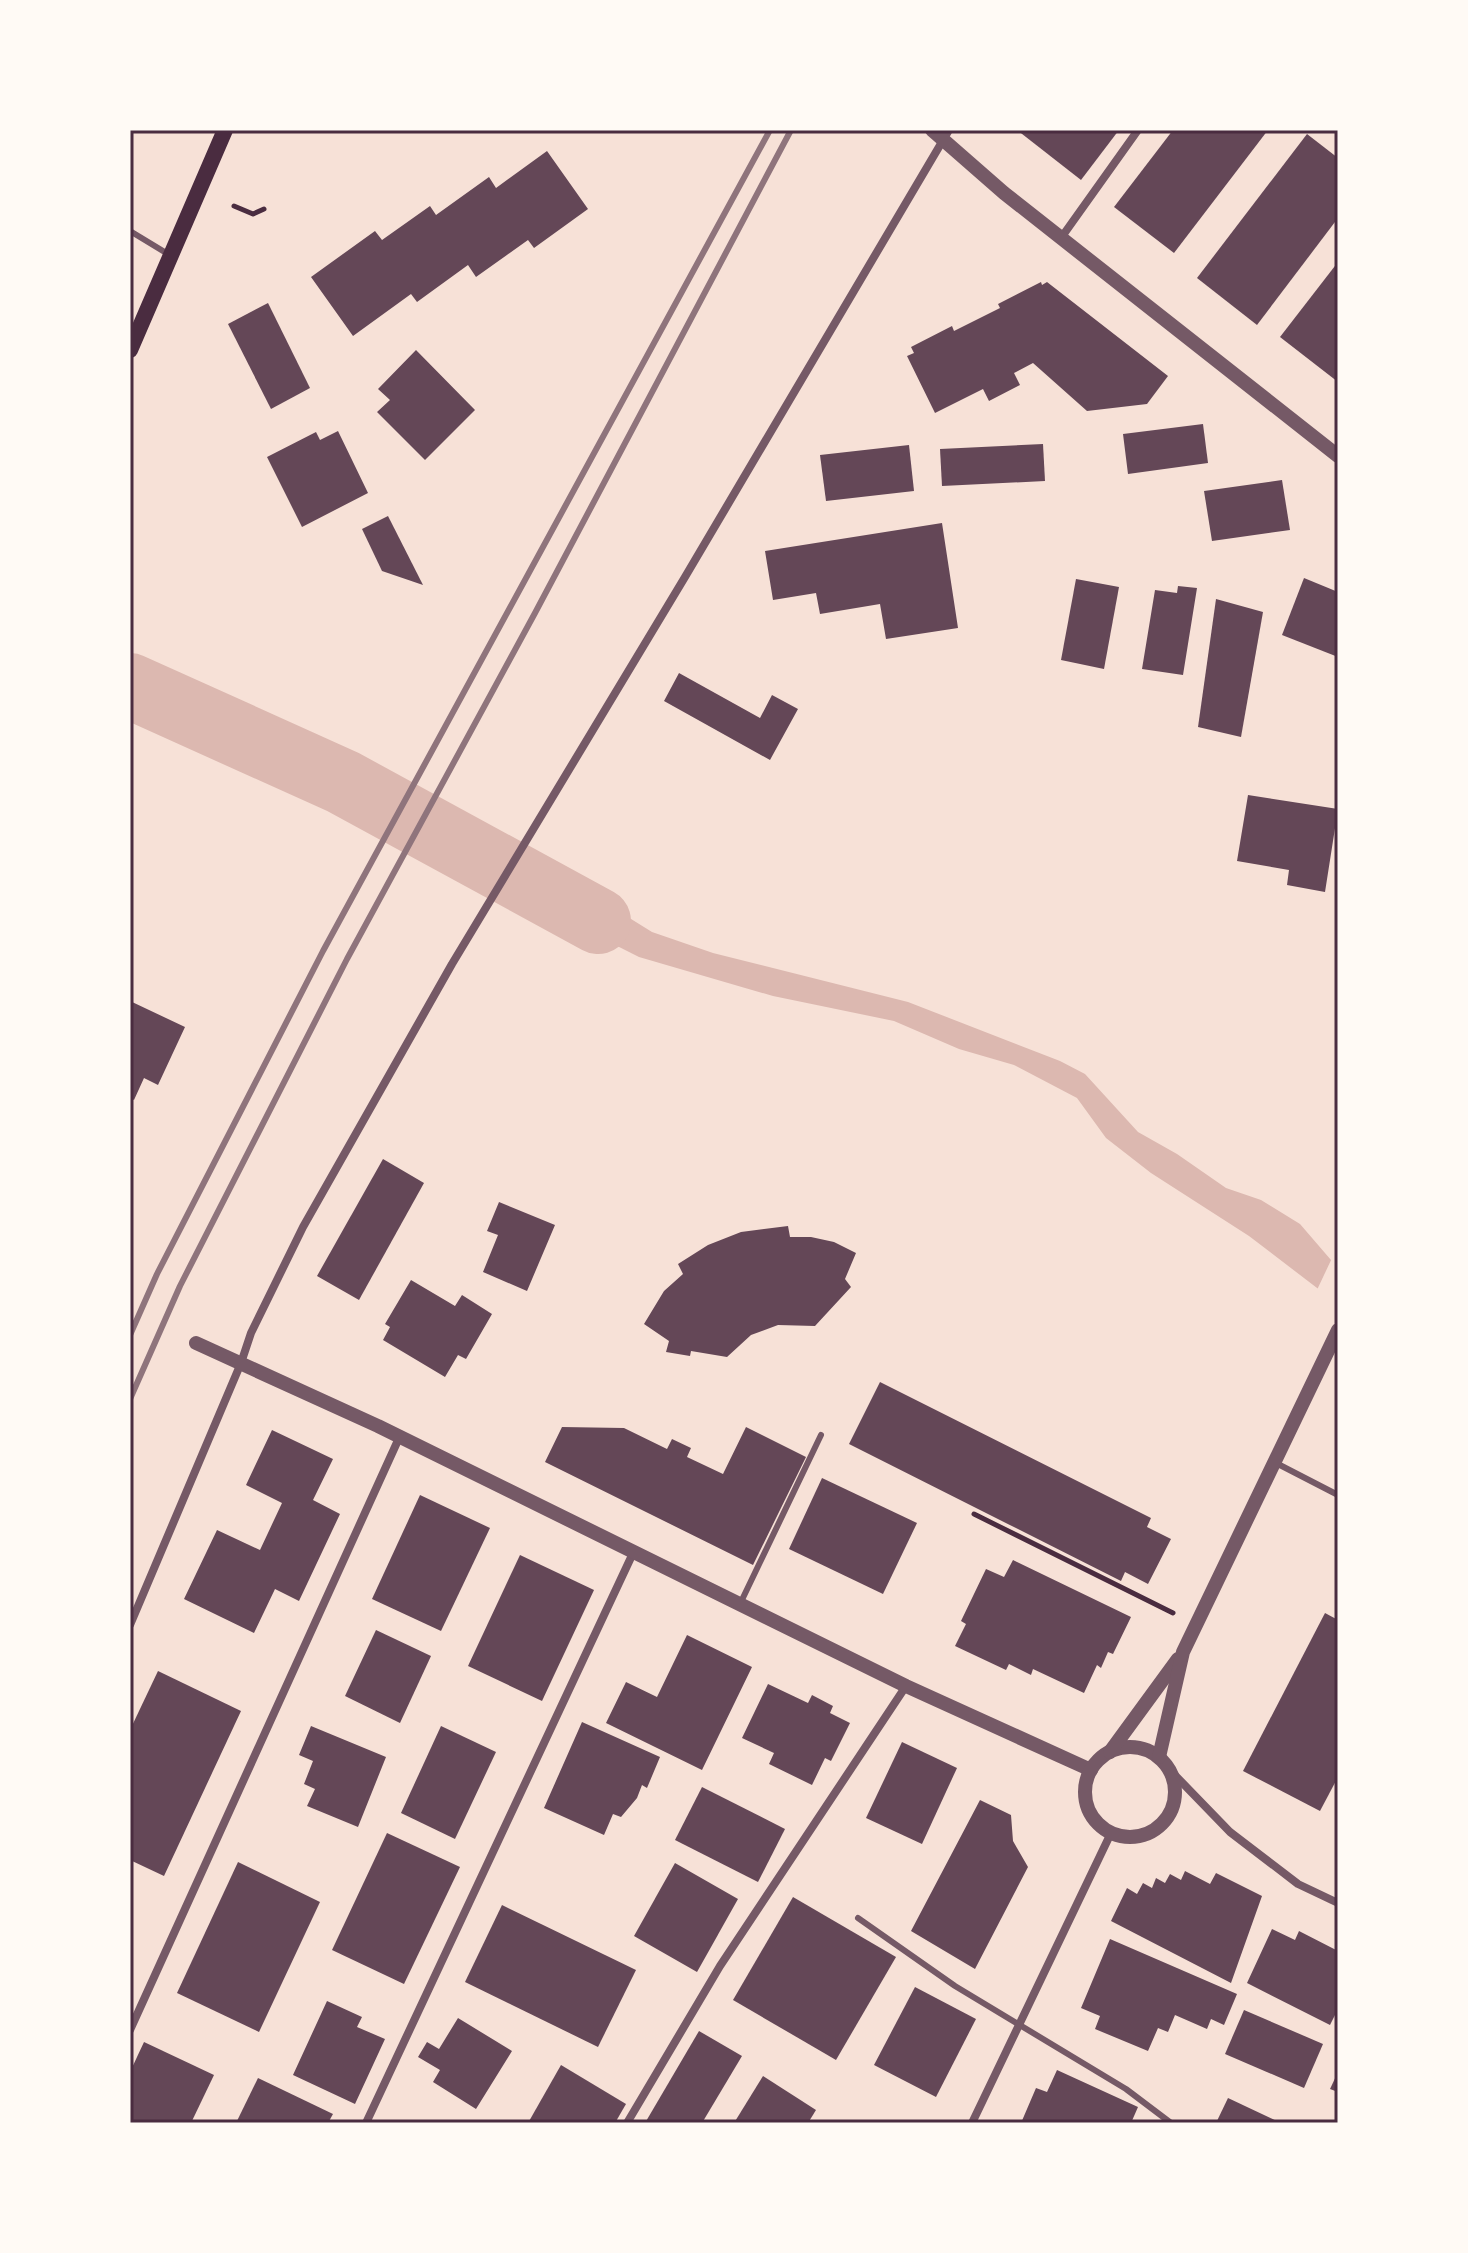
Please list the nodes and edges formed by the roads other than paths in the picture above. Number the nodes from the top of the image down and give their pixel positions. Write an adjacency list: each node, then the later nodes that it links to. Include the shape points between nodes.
1 (225, 130): 7 (main road)
2 (932, 130): 4 (street)
3 (1138, 130): 6 (street)
4 (947, 136): 6 (street); 12 (street, via 452,964 303,1227)
5 (130, 231): 7 (lane)
6 (1061, 238): 9 (street)
7 (169, 256): 8 (main road)
8 (130, 350)
9 (1338, 456)
10 (1338, 1330): 15 (street)
11 (196, 1343): 12 (street)
12 (241, 1363): 14 (street); 19 (street)
13 (821, 1435): 18 (lane)
14 (399, 1438): 17 (street); 29 (street)
15 (1276, 1457): 16 (lane); 20 (street)
16 (1338, 1495)
17 (634, 1550): 18 (street); 30 (street)
18 (740, 1604): 21 (street)
19 (130, 1625)
20 (1183, 1652): 22 (street); 23 (street)
21 (906, 1686): 24 (street); 31 (street, via 720,1966)
22 (1110, 1752): 23 (street, via 1136,1747); 24 (street)
23 (1164, 1763): 25 (street, via 1175,1796 1164,1822 1140,1836); 26 (street, via 1230,1832 1298,1884)
24 (1091, 1770): 25 (street, via 1085,1798 1090,1813)
25 (1111, 1833): 28 (street)
26 (1338, 1903)
27 (858, 1918): 28 (lane)
28 (1019, 2024): 32 (street); 33 (lane)
29 (130, 2030)
30 (366, 2123)
31 (627, 2123)
32 (972, 2123)
33 (1171, 2123)

